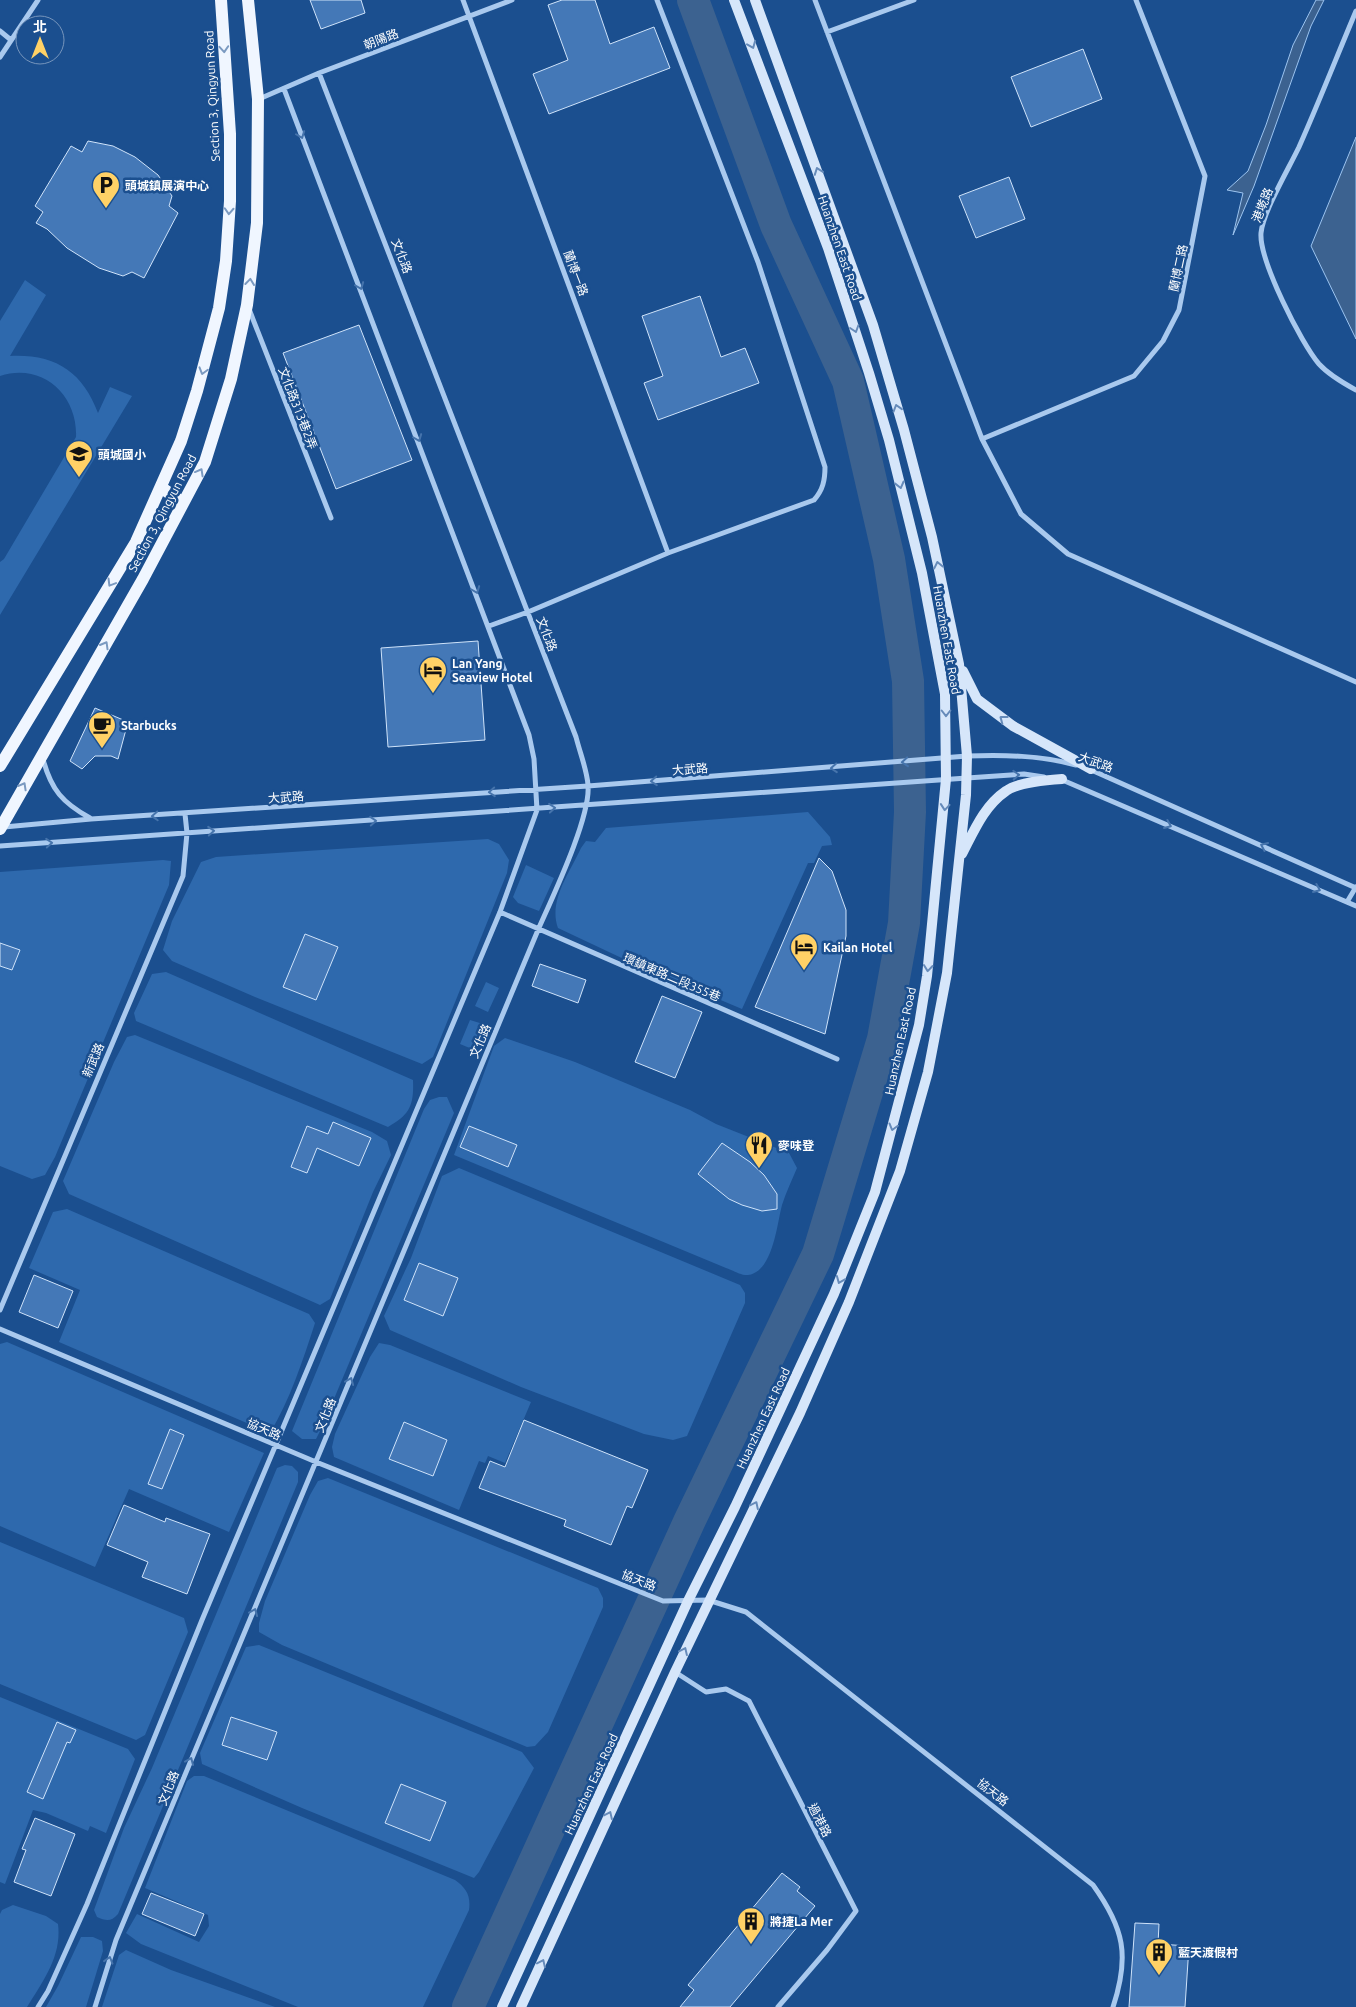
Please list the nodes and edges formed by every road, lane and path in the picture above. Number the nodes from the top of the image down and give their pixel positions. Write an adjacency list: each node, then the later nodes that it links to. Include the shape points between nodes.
1 (38, 0): 16 (street)
2 (220, 0): 24 (main road, Section 3, Qingyun Road, one-way to 24, via 230,134 226,261 219,308 197,391)
3 (248, 0): 20 (main road, Section 3, Qingyun Road)
4 (463, 0): 13 (street, 蘭博一路)
5 (512, 0): 13 (street, 朝陽路)
6 (657, 0): 27 (street, via 758,262 825,467 825,481 814,500)
7 (734, 0): 34 (street, Huanzhen East Road, one-way to 34, via 828,248 889,440 922,573 945,694)
8 (755, 0): 30 (street, Huanzhen East Road, one-way to 8, via 911,457 873,324)
9 (815, 0): 15 (street)
10 (914, 0): 15 (street)
11 (1136, 0): 23 (street, 蘭博二路, via 1205,176 1179,310 1163,341 1134,376)
12 (1356, 11): 22 (street, 港墘路, via 1261,234 1267,266 1305,342 1320,364)
13 (469, 16): 18 (street, 朝陽路); 27 (street, 蘭博一路)
14 (0, 31): 16 (street)
15 (827, 32): 23 (street)
16 (11, 40): 17 (street)
17 (0, 57)
18 (319, 73): 19 (street, 朝陽路); 28 (street, 文化路)
19 (284, 89): 20 (street, 朝陽路); 29 (street, one-way to 29)
20 (258, 99): 21 (main road, Section 3, Qingyun Road, one-way to 20, via 258,223)
21 (247, 305): 25 (main road, Section 3, Qingyun Road, one-way to 21, via 208,453 232,380); 26 (street, 文化路313巷2弄)
22 (1356, 390)
23 (982, 439): 31 (street, via 1021,514 1068,554)
24 (162, 488): 25 (main road); 35 (main road, Section 3, Qingyun Road, one-way to 35, via 136,542)
25 (183, 503): 32 (main road, Section 3, Qingyun Road, one-way to 25)
26 (331, 518)
27 (668, 553): 28 (street)
28 (528, 612): 29 (street); 40 (street, 文化路, via 576,737)
29 (489, 626): 41 (street, via 529,735)
30 (960, 664): 33 (street, Huanzhen East Road); 36 (street, one-way to 30, via 1013,726 978,699)
31 (1356, 682)
32 (42, 753): 45 (street, via 48,778 59,795 70,807); 46 (main road, Section 3, Qingyun Road, one-way to 32)
33 (967, 756): 34 (street, 大武路); 36 (street, 大武路, via 1056,759); 37 (street, Huanzhen East Road)
34 (946, 758): 38 (street, Huanzhen East Road); 40 (street, 大武路, one-way to 40)
35 (0, 766)
36 (1091, 769): 50 (street, 大武路, one-way to 36)
37 (967, 778): 38 (street); 39 (street, one-way to 39, via 1024,774); 49 (street, Huanzhen East Road)
38 (946, 779): 42 (street); 61 (street, Huanzhen East Road, one-way to 61, via 928,966 919,1025 875,1192 826,1312 736,1507)
39 (1062, 779): 49 (street, via 1006,790 982,814); 51 (street, one-way to 51)
40 (588, 786): 41 (street, 大武路); 42 (street, 文化路)
41 (536, 789): 43 (street); 44 (street, 大武路, one-way to 44)
42 (586, 805): 43 (street, one-way to 42); 54 (street, 文化路, via 573,847)
43 (537, 810): 47 (street, one-way to 43); 53 (street)
44 (185, 814): 45 (street, 大武路, one-way to 45); 47 (street, 新武路)
45 (90, 819): 46 (street, 大武路)
46 (0, 828)
47 (187, 833): 48 (street, one-way to 47); 56 (street, 新武路, via 183,876)
48 (0, 846)
49 (959, 860): 60 (street, Huanzhen East Road, one-way to 49, via 800,1413 849,1302 900,1171 928,1072 947,973)
50 (1356, 887): 51 (street)
51 (1348, 902): 52 (street)
52 (1356, 906)
53 (500, 912): 54 (street, 環鎮東路二段355巷); 58 (street)
54 (538, 930): 55 (street, 環鎮東路二段355巷); 59 (street, 文化路, one-way to 54)
55 (837, 1059)
56 (0, 1310)
57 (0, 1329): 58 (street, 協天路)
58 (277, 1445): 59 (street, 協天路); 63 (street, via 87,1904)
59 (316, 1462): 61 (street, 協天路, via 633,1589 663,1600); 64 (street, 文化路, one-way to 59, via 120,1931)
60 (708, 1600): 61 (street, 協天路); 62 (street, Huanzhen East Road, one-way to 60); 68 (street, 協天路, via 746,1612 1093,1885 1110,1909 1120,1932 1121,1984)
61 (688, 1601): 65 (street, Huanzhen East Road)
62 (674, 1672): 66 (street, Huanzhen East Road, one-way to 62); 67 (street, 過港路, via 706,1692 726,1689 749,1701 856,1911)
63 (38, 2007)
64 (95, 2007)
65 (502, 2007)
66 (521, 2007)
67 (778, 2007)
68 (1113, 2007)

